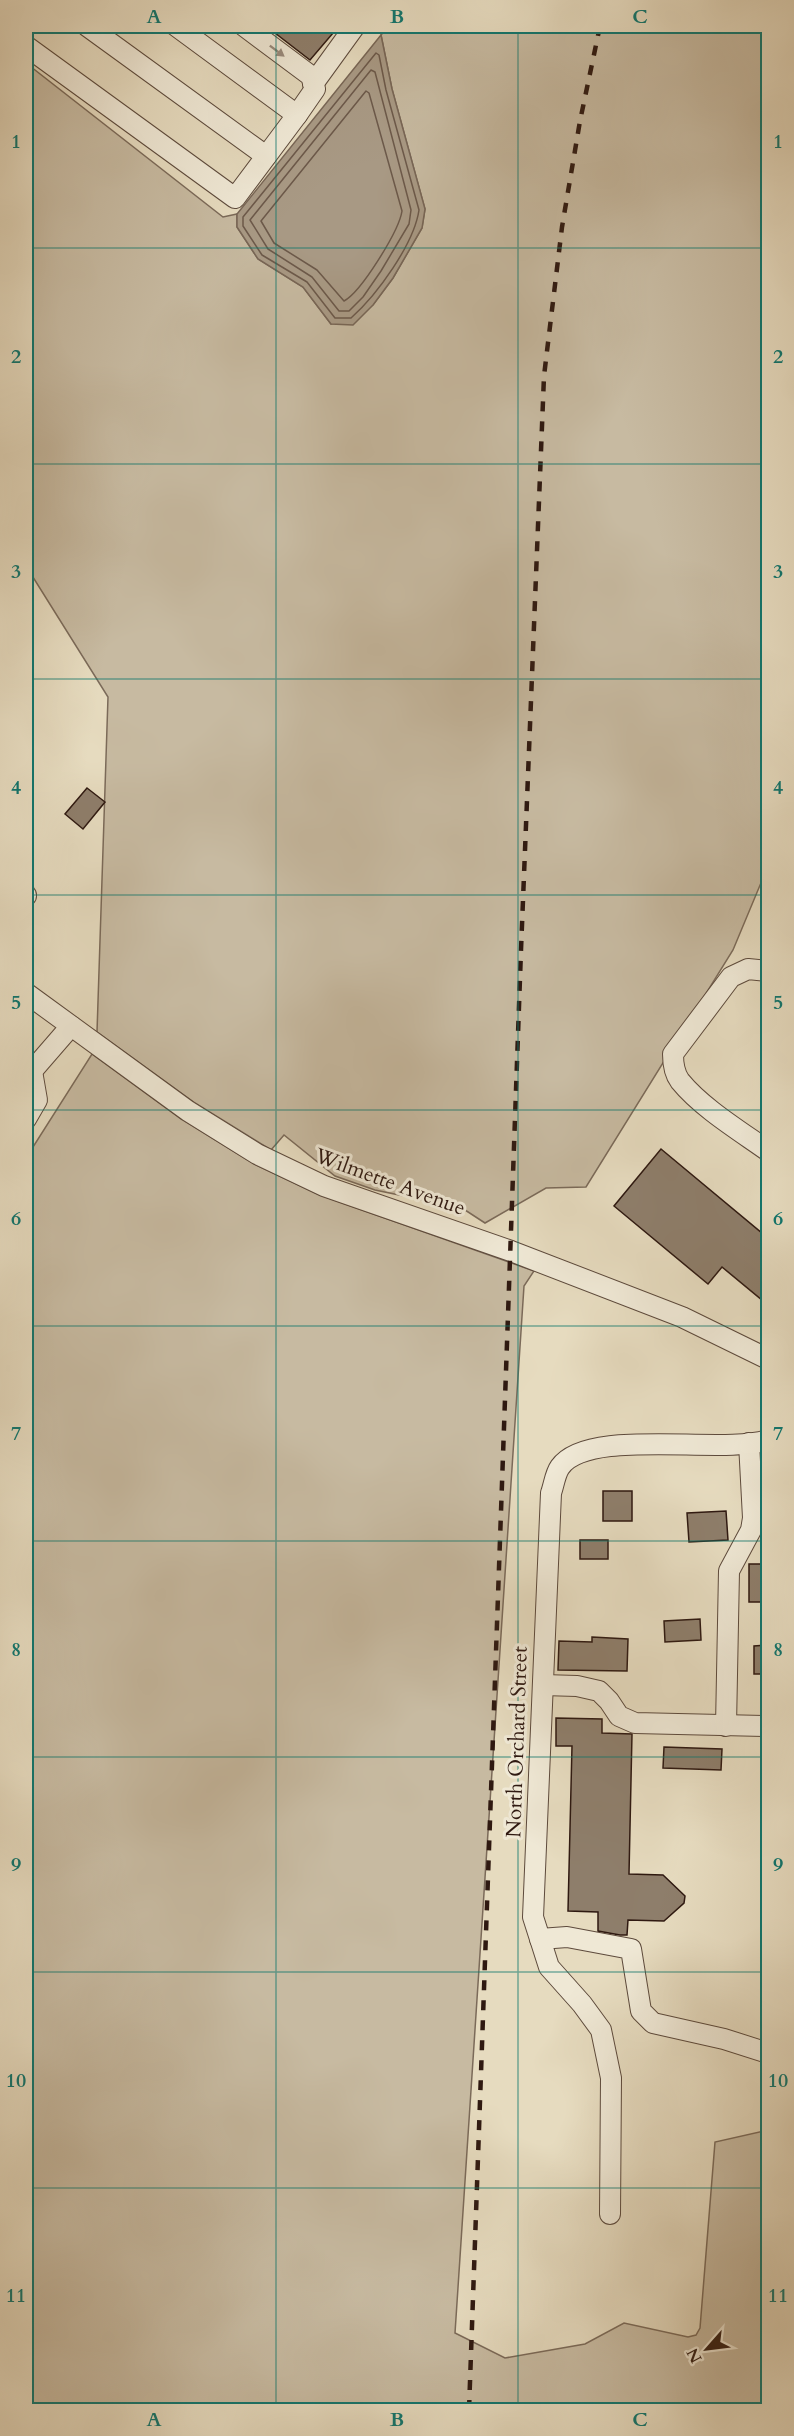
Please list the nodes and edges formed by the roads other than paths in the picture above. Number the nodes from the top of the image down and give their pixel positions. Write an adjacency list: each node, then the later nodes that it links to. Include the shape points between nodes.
1 (87, 26): 8 (street)
2 (176, 26): 7 (street)
3 (244, 26): 6 (street, one-way to 6)
4 (355, 26): 6 (street)
5 (26, 46): 8 (street, via 235,198)
6 (312, 80): 7 (street, via 315,89)
7 (297, 115): 8 (street)
8 (266, 156)
9 (768, 971): 14 (street, via 748,969 731,978 673,1054 678,1079)
10 (26, 993): 11 (street, Wilmette Avenue)
11 (71, 1026): 12 (street); 15 (street, Wilmette Avenue, via 188,1111 257,1154 324,1186 511,1251 681,1317)
12 (29, 1073): 13 (street, via 37,1101)
13 (26, 1119)
14 (768, 1151)
15 (768, 1359)
16 (759, 1441): 17 (street, North Orchard Street, via 595,1447 570,1457 560,1467 551,1493); 18 (street, via 751,1530 729,1571)
17 (543, 1685): 18 (street, via 599,1691 619,1716 635,1723); 20 (street, North Orchard Street, via 533,1917)
18 (726, 1726): 19 (street)
19 (768, 1726)
20 (540, 1939): 21 (street, via 567,1937 631,1949 641,2011 652,2023); 22 (street, North Orchard Street, via 549,1967 601,2030 606,2048 611,2078)
21 (768, 2053)
22 (610, 2214)

